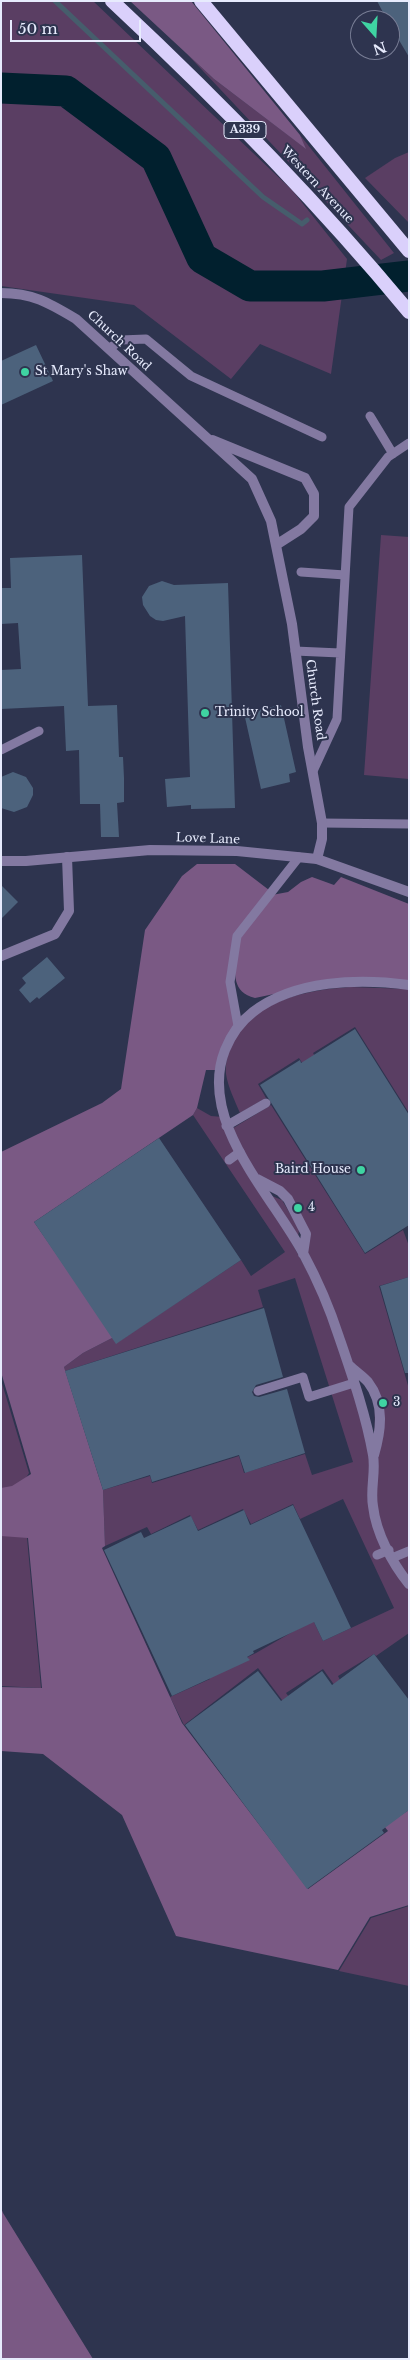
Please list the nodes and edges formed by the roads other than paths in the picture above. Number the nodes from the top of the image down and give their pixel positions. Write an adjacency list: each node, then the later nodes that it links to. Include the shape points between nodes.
1 (112, 1): 5 (highway, Western Avenue / A339, via 216,101 332,222)
2 (201, 1): 3 (highway)
3 (407, 249)
4 (1, 293): 6 (street, Church Road, via 22,293 51,304 76,319)
5 (409, 312)
6 (110, 348): 8 (street, Church Road); 9 (lane, via 121,340 146,339 191,376)
7 (370, 416): 11 (lane)
8 (204, 437): 12 (street, Church Road, via 252,479 271,521); 12 (street, Church Road, via 305,478 314,494 314,516)
9 (322, 437)
10 (409, 443): 11 (lane)
11 (393, 454): 14 (lane, via 349,507)
12 (276, 545): 15 (street, Church Road)
13 (301, 572): 14 (lane)
14 (345, 576): 16 (lane)
15 (295, 651): 16 (lane); 19 (street, Church Road)
16 (340, 652): 19 (lane, via 337,720)
17 (40, 731): 18 (lane)
18 (1, 750)
19 (312, 771): 20 (street, Church Road)
20 (322, 823): 21 (lane); 24 (street, Church Road)
21 (409, 824)
22 (67, 857): 23 (street, Love Lane, via 150,850 237,851); 25 (street, Love Lane); 27 (street, via 69,911 55,934)
23 (299, 857): 24 (street, Love Lane); 29 (lane, via 237,936 230,982)
24 (317, 859): 26 (street, Love Lane)
25 (1, 861)
26 (409, 892)
27 (1, 956)
28 (409, 985): 29 (street, via 351,982 304,989 272,999)
29 (238, 1026): 31 (street, via 229,1040 219,1072)
30 (266, 1103): 31 (lane)
31 (226, 1126): 32 (street)
32 (240, 1152): 33 (lane); 34 (street)
33 (229, 1160)
34 (256, 1178): 35 (street); 35 (street, via 280,1190 288,1199 306,1234)
35 (303, 1254): 36 (street)
36 (349, 1366): 37 (street); 39 (street, via 368,1382 382,1420)
37 (354, 1383): 38 (lane, via 309,1397 302,1377); 39 (street)
38 (258, 1391)
39 (374, 1456): 41 (street, via 373,1506)
40 (409, 1550): 41 (lane)
41 (390, 1554): 42 (lane); 43 (street)
42 (377, 1555)
43 (409, 1584)

